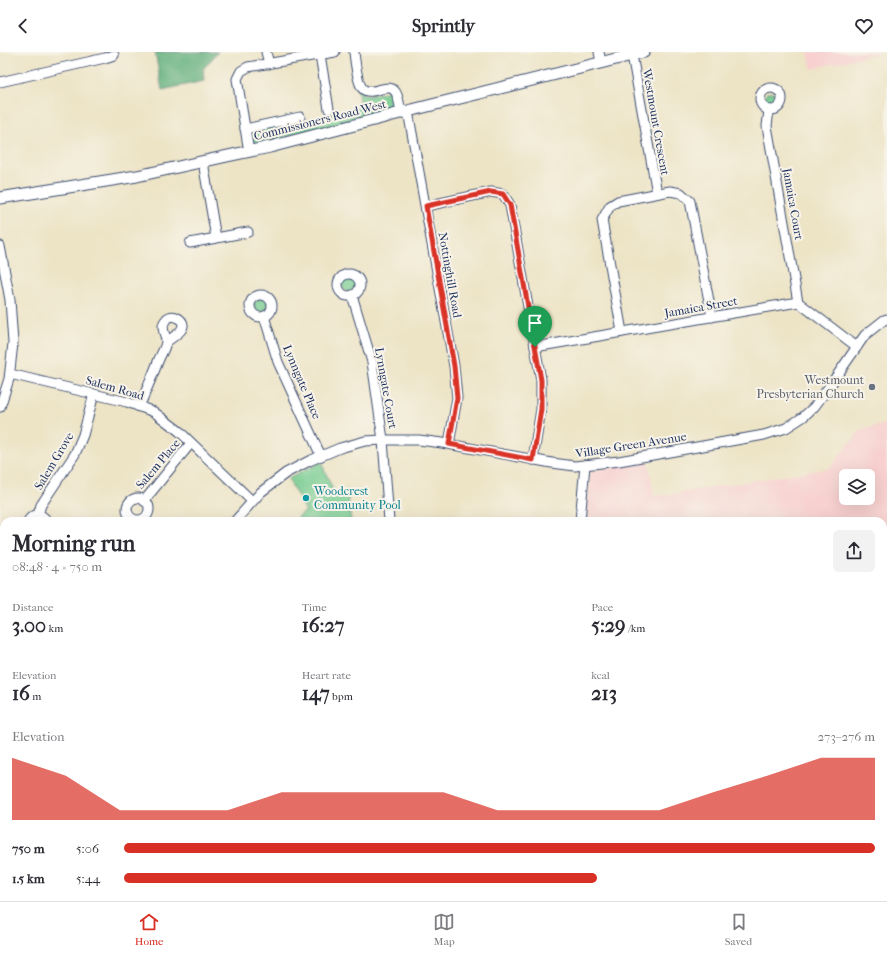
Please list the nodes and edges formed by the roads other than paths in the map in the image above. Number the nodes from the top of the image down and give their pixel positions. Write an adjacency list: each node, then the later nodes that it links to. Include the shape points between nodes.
1 (266, 52): 9 (street)
2 (335, 52): 6 (street)
3 (354, 52): 13 (street, Nottinghill Road, via 359,84 363,90 369,92 392,89 397,93)
4 (644, 52): 7 (main road, Commissioners Road West)
5 (114, 55): 10 (street)
6 (320, 55): 9 (street); 11 (street)
7 (632, 55): 8 (main road, Commissioners Road West); 18 (street, Westmount Crescent)
8 (600, 57): 13 (main road, Commissioners Road West)
9 (269, 64): 15 (street, via 248,67 241,71 237,79)
10 (0, 82)
11 (329, 109)
12 (769, 110): 26 (street, Jamaica Court, via 767,126)
13 (405, 112): 16 (main road, Commissioners Road West); 20 (street, Nottinghill Road)
14 (300, 117): 15 (street)
15 (245, 129): 16 (street)
16 (249, 152): 17 (main road, Commissioners Road West)
17 (203, 162): 19 (main road, Commissioners Road West, via 137,176); 22 (street)
18 (657, 193): 28 (street, Westmount Crescent, via 681,193 690,200); 30 (street, Westmount Crescent, via 618,200 610,206 602,220)
19 (0, 198)
20 (426, 206): 32 (street, via 491,192 503,194 510,205); 40 (street, Nottinghill Road, via 454,366 457,398)
21 (248, 232): 22 (street)
22 (216, 238): 23 (street)
23 (190, 243)
24 (0, 246): 34 (street, via 10,300 13,343)
25 (352, 295): 38 (street, Lynngate Court, via 372,362)
26 (798, 302): 28 (street, Jamaica Street); 33 (street)
27 (264, 316): 41 (street, Lynngate Place, via 278,362)
28 (712, 317): 30 (street, Jamaica Street)
29 (887, 319): 33 (street, Village Green Avenue, via 865,335)
30 (622, 332): 32 (street, Jamaica Street)
31 (166, 342): 37 (street)
32 (535, 347): 42 (street, via 541,380 541,409)
33 (857, 347): 43 (street, Village Green Avenue, via 814,407 786,428 764,435)
34 (10, 374): 35 (street, Salem Road); 36 (street)
35 (94, 394): 37 (street, Salem Road); 46 (street, Salem Grove, via 75,454 41,506)
36 (0, 407)
37 (139, 407): 39 (street, Salem Road, via 154,412)
38 (383, 440): 40 (street, Village Green Avenue, via 419,440); 41 (street, Village Green Avenue, via 358,443); 50 (street, Lynngate Court)
39 (192, 443): 44 (street, Salem Place); 45 (street, Salem Road)
40 (449, 444): 42 (street, Village Green Avenue)
41 (321, 456): 45 (street, Village Green Avenue, via 286,473)
42 (533, 460): 43 (street, Village Green Avenue)
43 (585, 465): 51 (street)
44 (144, 500)
45 (252, 501): 49 (street, Village Green Avenue)
46 (38, 515): 47 (street); 48 (street)
47 (31, 517)
48 (43, 517)
49 (238, 517)
50 (389, 517)
51 (580, 517)

